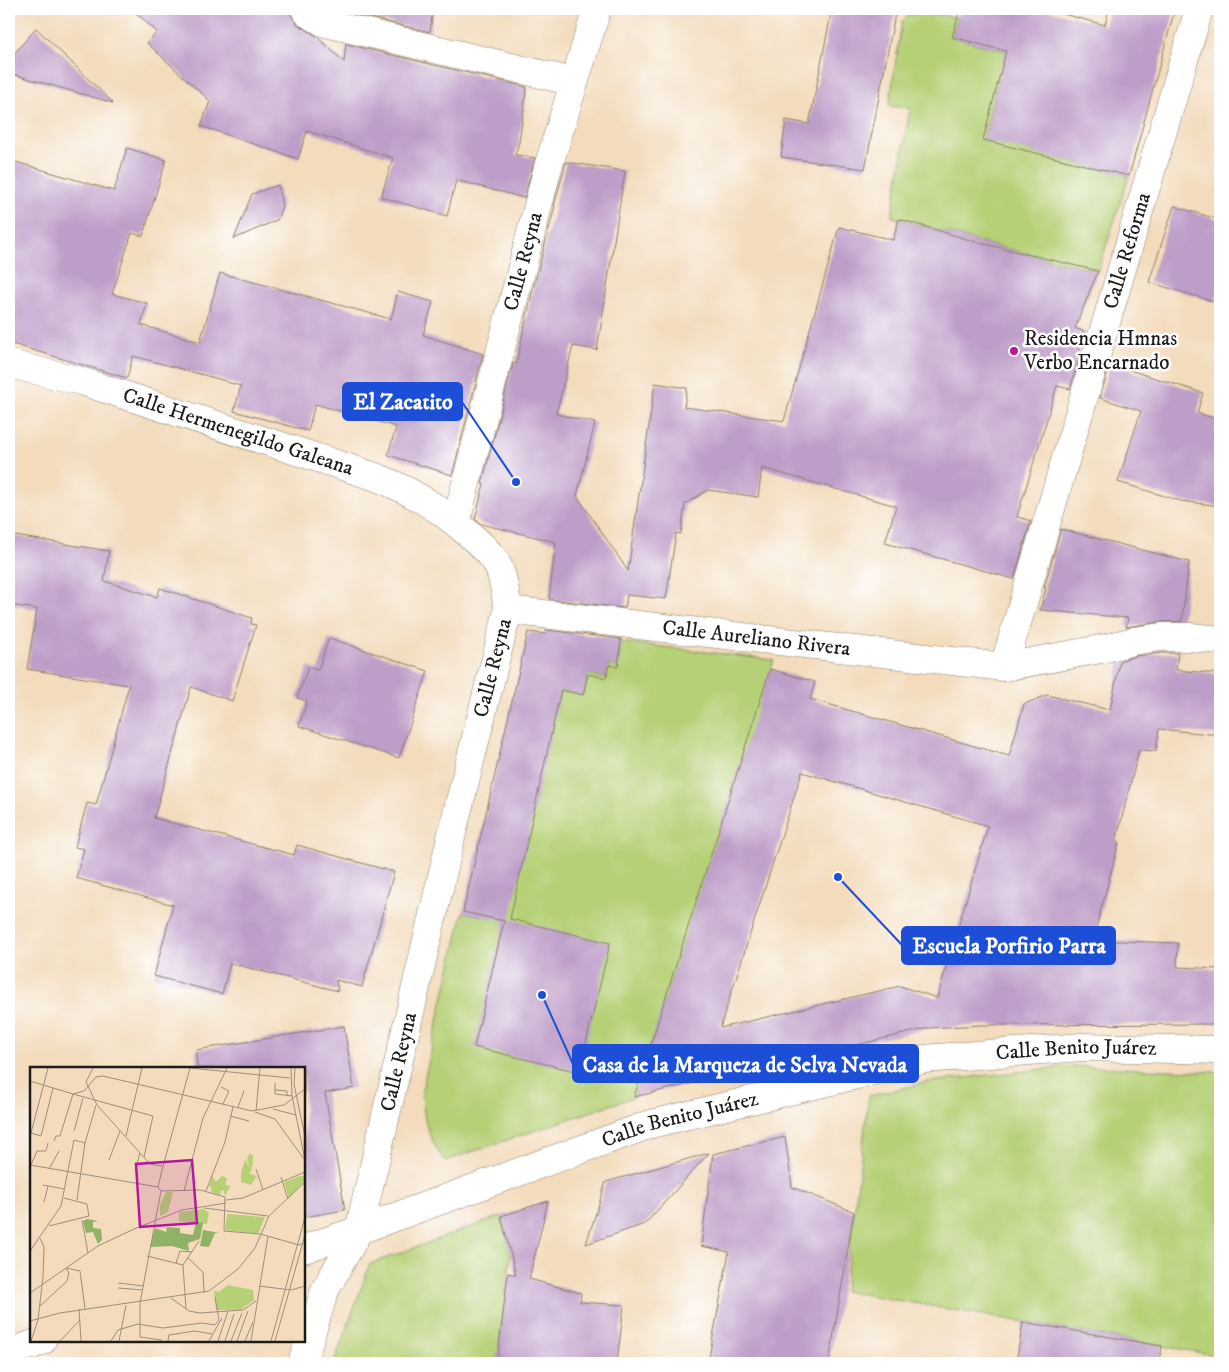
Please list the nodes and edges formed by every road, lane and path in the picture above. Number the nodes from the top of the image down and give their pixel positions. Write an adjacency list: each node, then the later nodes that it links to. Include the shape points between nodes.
1 (305, 9): 4 (street, via 325,23)
2 (597, 9): 4 (street, Calle Reyna)
3 (1199, 9): 9 (street, Calle Reforma)
4 (574, 82): 6 (street, Calle Reyna, via 548,167)
5 (9, 364): 6 (street, Calle Hermenegildo Galeana, via 82,381 376,477 416,495)
6 (456, 522): 7 (street, Calle Reyna, via 487,550 498,566)
7 (508, 610): 9 (street, Calle Aureliano Rivera); 11 (street, Calle Reyna)
8 (1220, 640): 9 (street, Calle Aureliano Rivera, via 1161,637)
9 (1004, 667)
10 (1220, 1050): 11 (street, Calle Benito Juárez, via 1082,1047 924,1059 651,1124)
11 (359, 1230): 12 (street, Calle Benito Juárez); 15 (street, Calle Reyna, via 325,1290)
12 (305, 1249)
13 (39, 1342): 14 (street)
14 (9, 1353)
15 (302, 1363)

